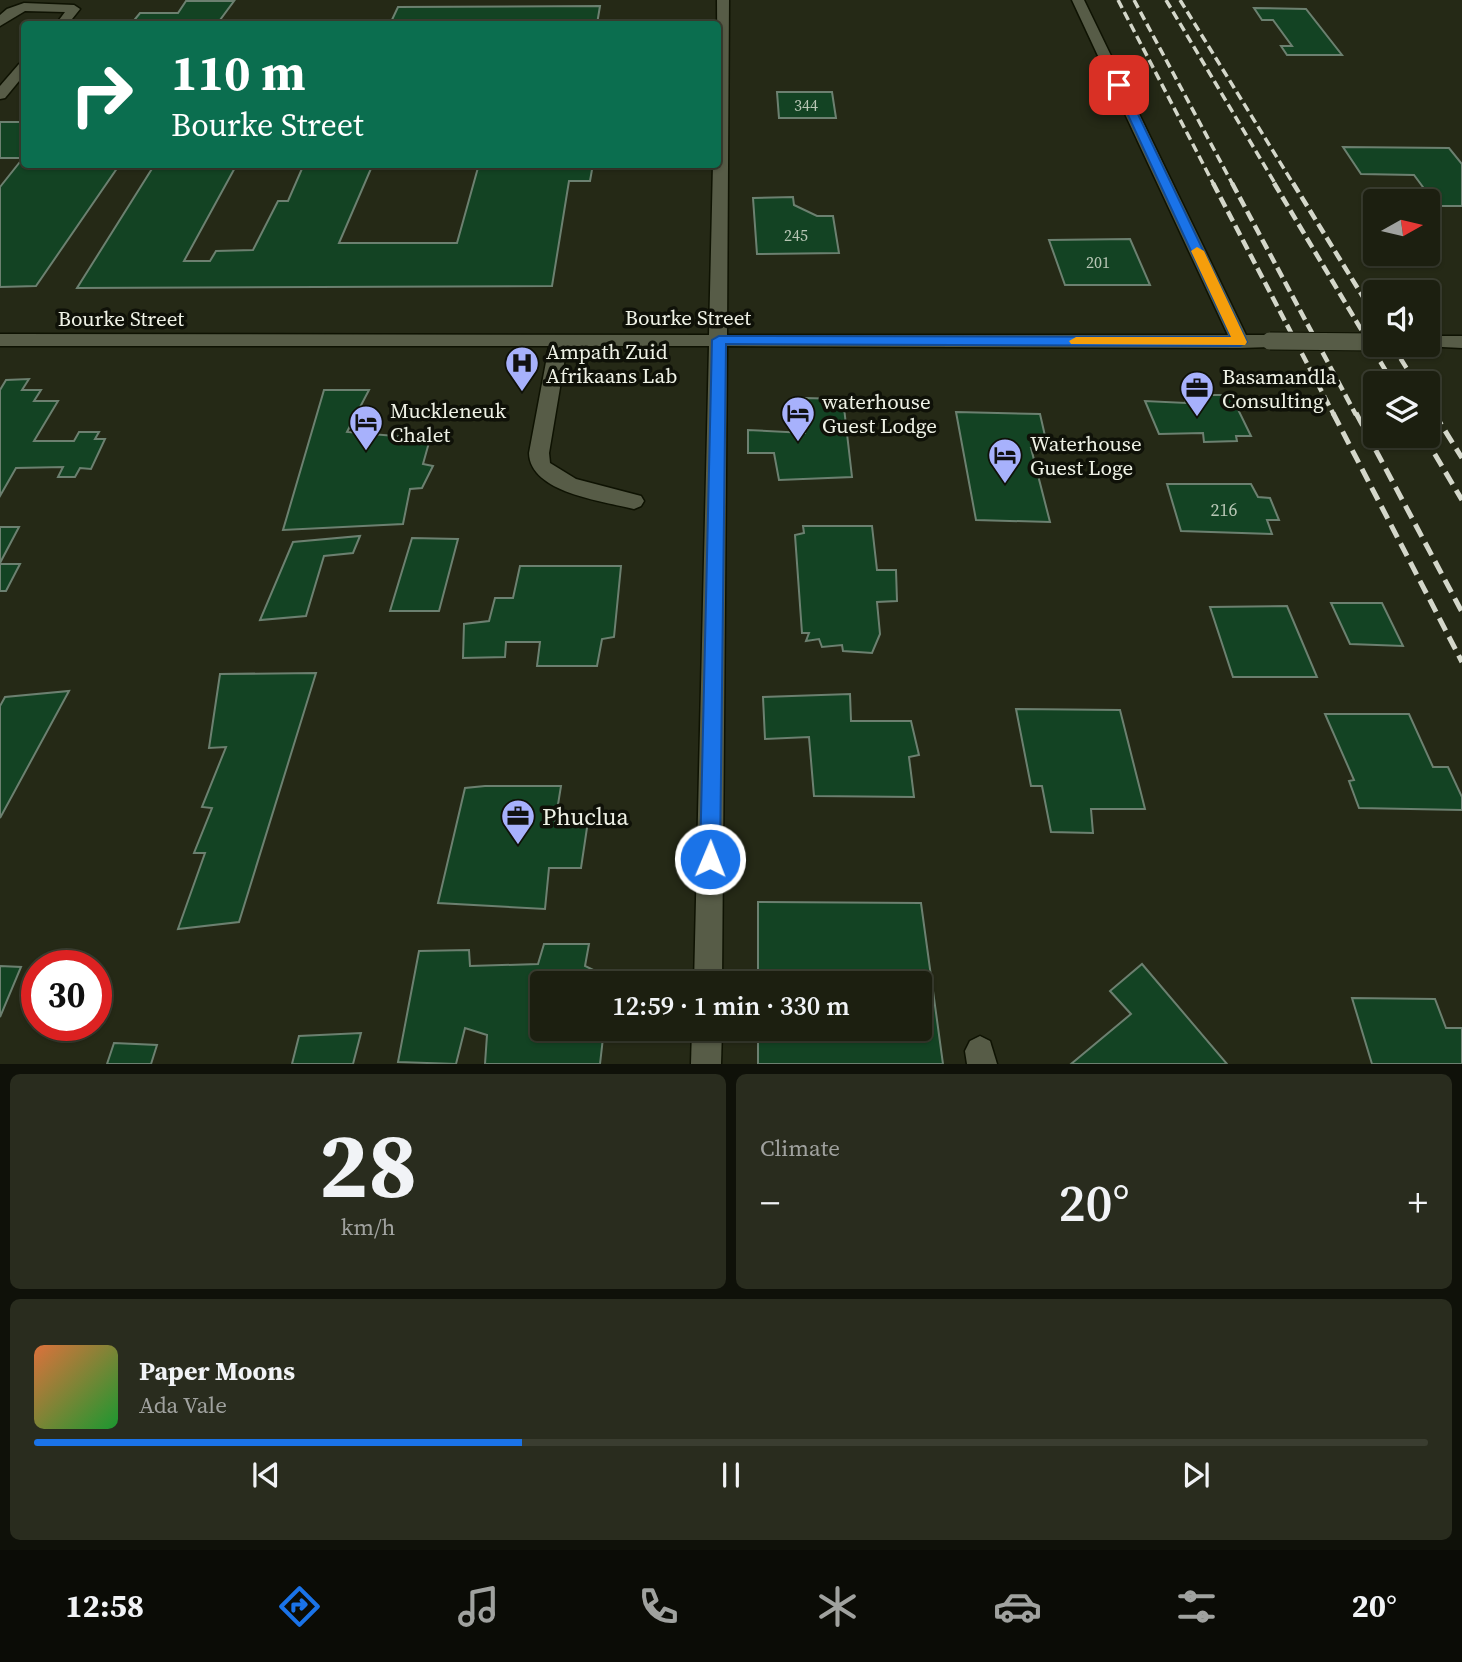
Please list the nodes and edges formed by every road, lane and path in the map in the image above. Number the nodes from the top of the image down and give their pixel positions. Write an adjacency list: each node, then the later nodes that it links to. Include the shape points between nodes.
1 (723, 0): 9 (street)
2 (1078, 0): 10 (street)
3 (64, 21): 4 (street, via 74,9 23,7)
4 (0, 22)
5 (21, 70): 6 (street)
6 (0, 95)
7 (0, 340): 8 (street, Bourke Street)
8 (559, 340): 9 (street, Bourke Street); 14 (street, via 540,466 565,483)
9 (719, 340): 10 (street, Bourke Street); 15 (street)
10 (1240, 342): 11 (street, Bourke Street, bridge)
11 (1363, 342)
12 (1440, 342): 13 (street)
13 (1462, 342)
14 (634, 501)
15 (708, 971)
16 (707, 1041): 17 (street)
17 (706, 1063)

